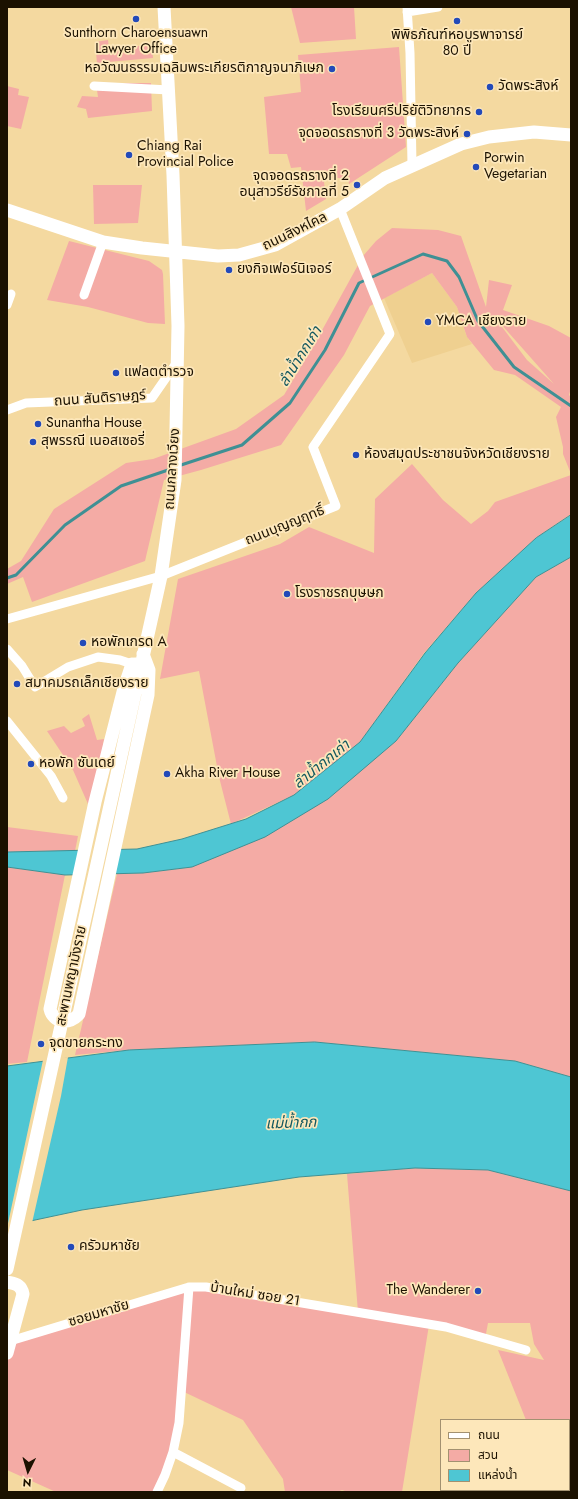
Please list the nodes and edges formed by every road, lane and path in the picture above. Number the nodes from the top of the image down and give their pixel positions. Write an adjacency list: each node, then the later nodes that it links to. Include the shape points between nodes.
1 (164, 7): 5 (main road, ถนนกลางเวียง)
2 (438, 7): 3 (street)
3 (407, 9): 7 (street)
4 (94, 86): 5 (street)
5 (169, 90): 11 (main road, ถนนกลางเวียง)
6 (571, 132): 7 (main road, ถนนสิงหไคล, via 534,132 489,137 461,144)
7 (412, 165): 9 (main road, ถนนสิงหไคล, via 385,178)
8 (7, 210): 10 (main road, ถนนสิงหไคล)
9 (340, 210): 11 (main road, ถนนสิงหไคล, via 275,245 239,255 218,256); 17 (street, ถนนบุญญฤทธิ์, via 390,334 313,446 336,506)
10 (104, 242): 11 (main road, ถนนสิงหไคล); 13 (street)
11 (176, 251): 15 (main road, ถนนกลางเวียง)
12 (11, 294): 14 (street)
13 (84, 295)
14 (7, 305)
15 (177, 362): 16 (street, ถนน สันติราษฎร์, via 152,398 26,404); 17 (main road, ถนนกลางเวียง, via 175,480)
16 (7, 410)
17 (161, 576): 18 (street, ถนนบุญญฤทธิ์); 20 (main road, ถนนกลางเวียง)
18 (7, 619)
19 (7, 649): 21 (street, via 35,687 68,668 98,656)
20 (143, 654): 21 (street); 21 (main road, via 149,670 148,695 79,1014 73,1020 58,1020 52,1015 50,1008 86,845); 22 (main road, ถนนกลางเวียง)
21 (132, 664)
22 (137, 683): 25 (main road, สะพานพญามังราย)
23 (7, 721): 24 (street, via 51,776)
24 (63, 798)
25 (7, 1269)
26 (7, 1282): 28 (main road, via 17,1284 22,1288 23,1294)
27 (189, 1287): 28 (street, ซอยมหาชัย); 29 (street, บ้านใหม่ ซอย 21, via 206,1286 446,1327); 30 (street, บ้านใหม่ ซอย 21, via 179,1423)
28 (8, 1347)
29 (526, 1350)
30 (173, 1452): 31 (street); 32 (street, บ้านใหม่ ซอย 21)
31 (241, 1488)
32 (157, 1492)

